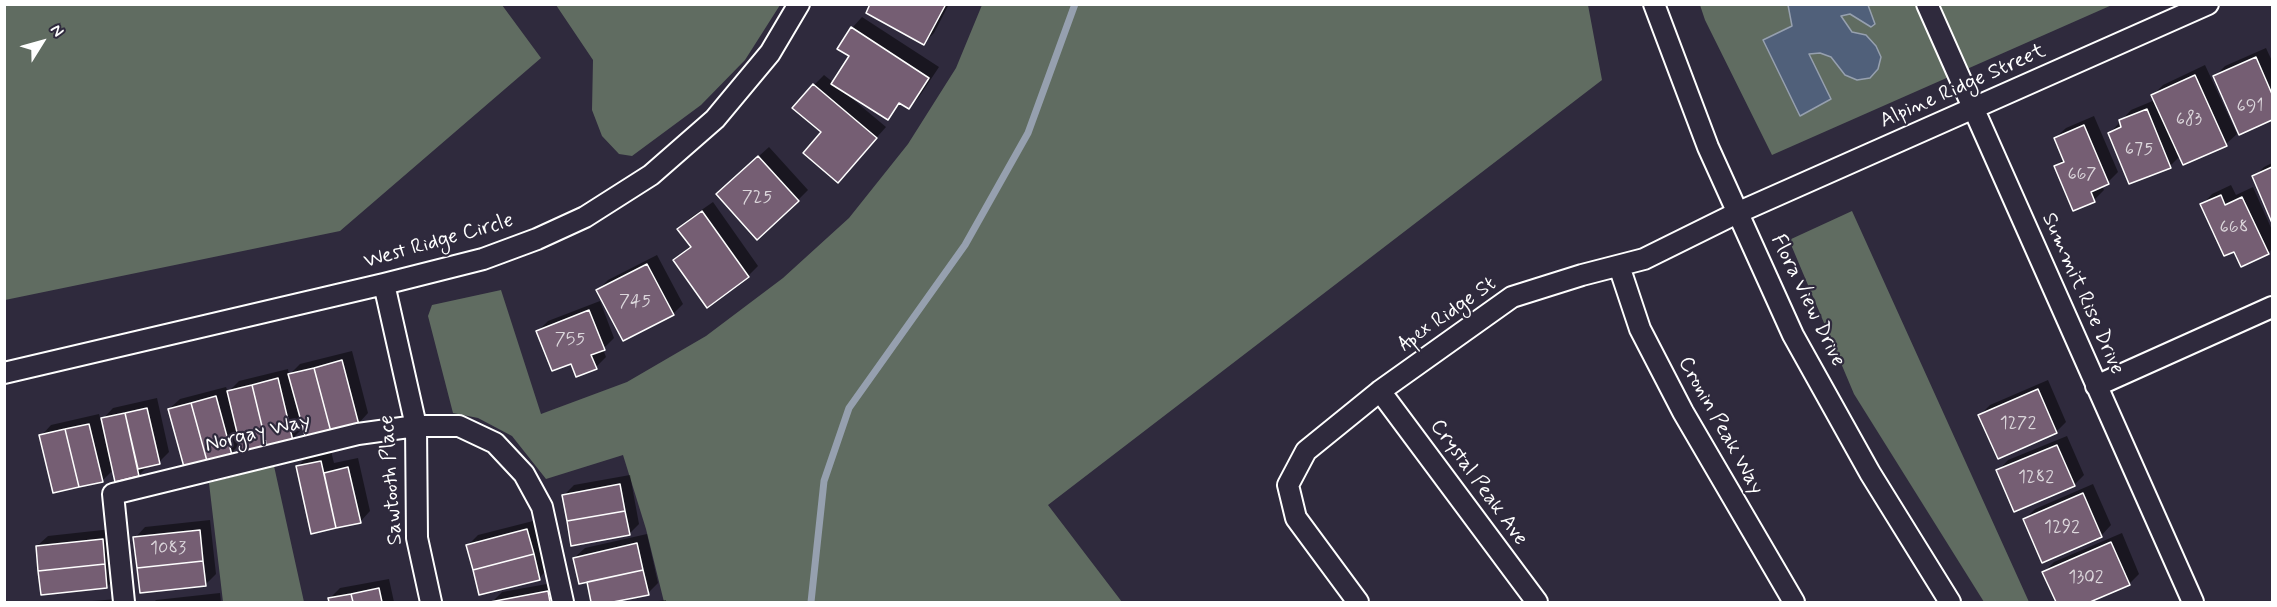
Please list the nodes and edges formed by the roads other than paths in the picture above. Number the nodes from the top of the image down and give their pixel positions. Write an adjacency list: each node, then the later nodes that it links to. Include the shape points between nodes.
1 (799, 4): 8 (street, West Ridge Circle, via 770,53 715,119 651,175 585,217 537,239 483,259)
2 (1654, 4): 6 (street, Flora View Drive)
3 (1927, 4): 5 (street, Summit Rise Drive)
4 (2208, 4): 5 (street, Alpine Ridge Street)
5 (1974, 108): 6 (street, Alpine Ridge Street); 11 (street, Summit Rise Drive)
6 (1737, 213): 7 (street, Apex Ridge St, via 1644,259); 20 (street, Flora View Drive, via 1793,335 1870,473)
7 (1619, 266): 12 (street, Apex Ridge St, via 1512,297); 19 (street, Cronin Peak Way, via 1640,329 1661,371)
8 (384, 284): 10 (street, West Ridge Circle); 13 (street, Sawtooth Place)
9 (2272, 307): 11 (street)
10 (4, 373)
11 (2096, 386): 21 (street, Summit Rise Drive)
12 (1380, 391): 17 (street, Apex Ridge St, via 1306,451 1288,485 1296,518); 18 (street, Crystal Peak Ave)
13 (416, 426): 14 (street, Norgay Way, via 358,434 113,494); 15 (street, Sawtooth Place, via 417,538); 16 (street, Norgay Way, via 459,426 495,443 524,474 542,507)
14 (124, 603)
15 (431, 603)
16 (563, 603)
17 (1358, 603)
18 (1537, 603)
19 (1794, 603)
20 (1950, 603)
21 (2193, 603)

